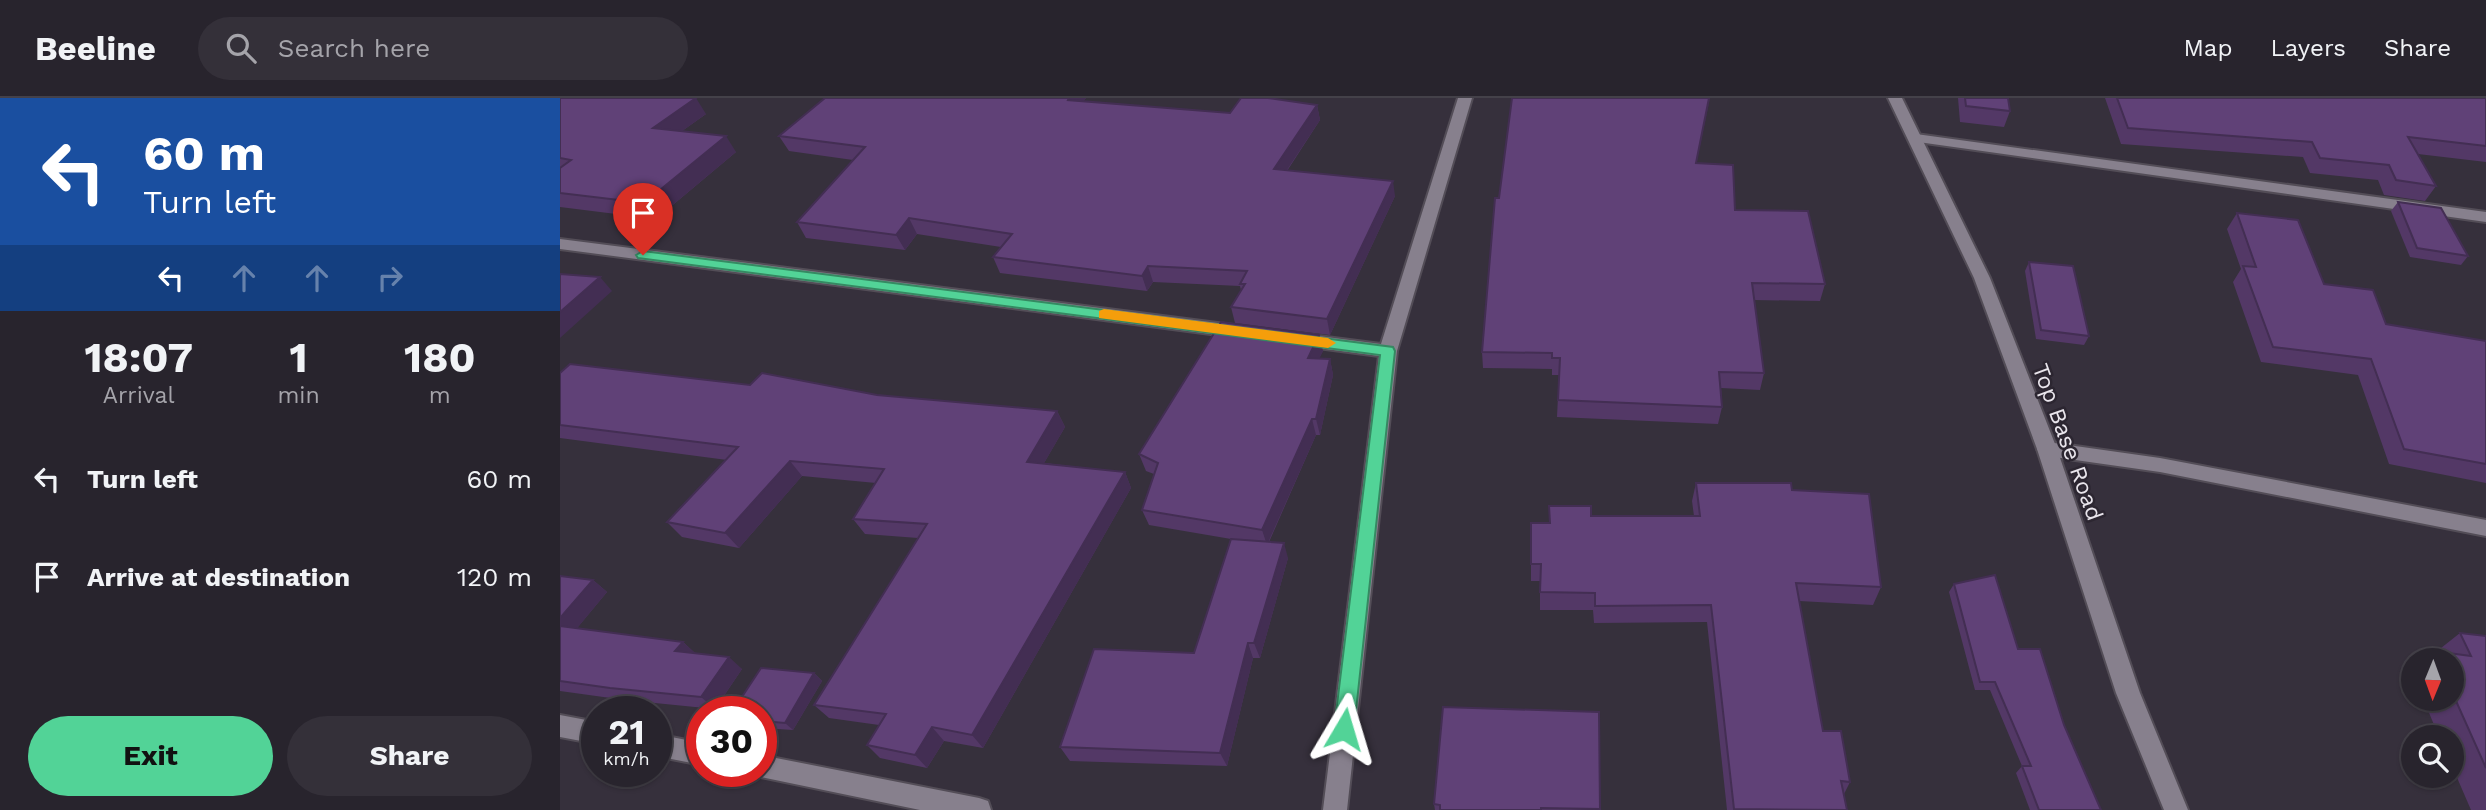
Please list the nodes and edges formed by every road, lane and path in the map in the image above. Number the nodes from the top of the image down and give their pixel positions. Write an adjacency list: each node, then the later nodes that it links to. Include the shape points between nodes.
1 (1465, 98): 6 (street)
2 (1895, 98): 3 (street, Top Base Road)
3 (1916, 138): 4 (street); 7 (street, Top Base Road, via 1982,278)
4 (2486, 217)
5 (560, 244): 6 (street)
6 (1388, 351): 13 (street)
7 (2047, 449): 8 (street, via 2160,465); 14 (street, Top Base Road, via 2128,693)
8 (2486, 528)
9 (560, 726): 10 (street)
10 (581, 730)
11 (777, 769): 12 (street)
12 (979, 810)
13 (1335, 810)
14 (2176, 810)

